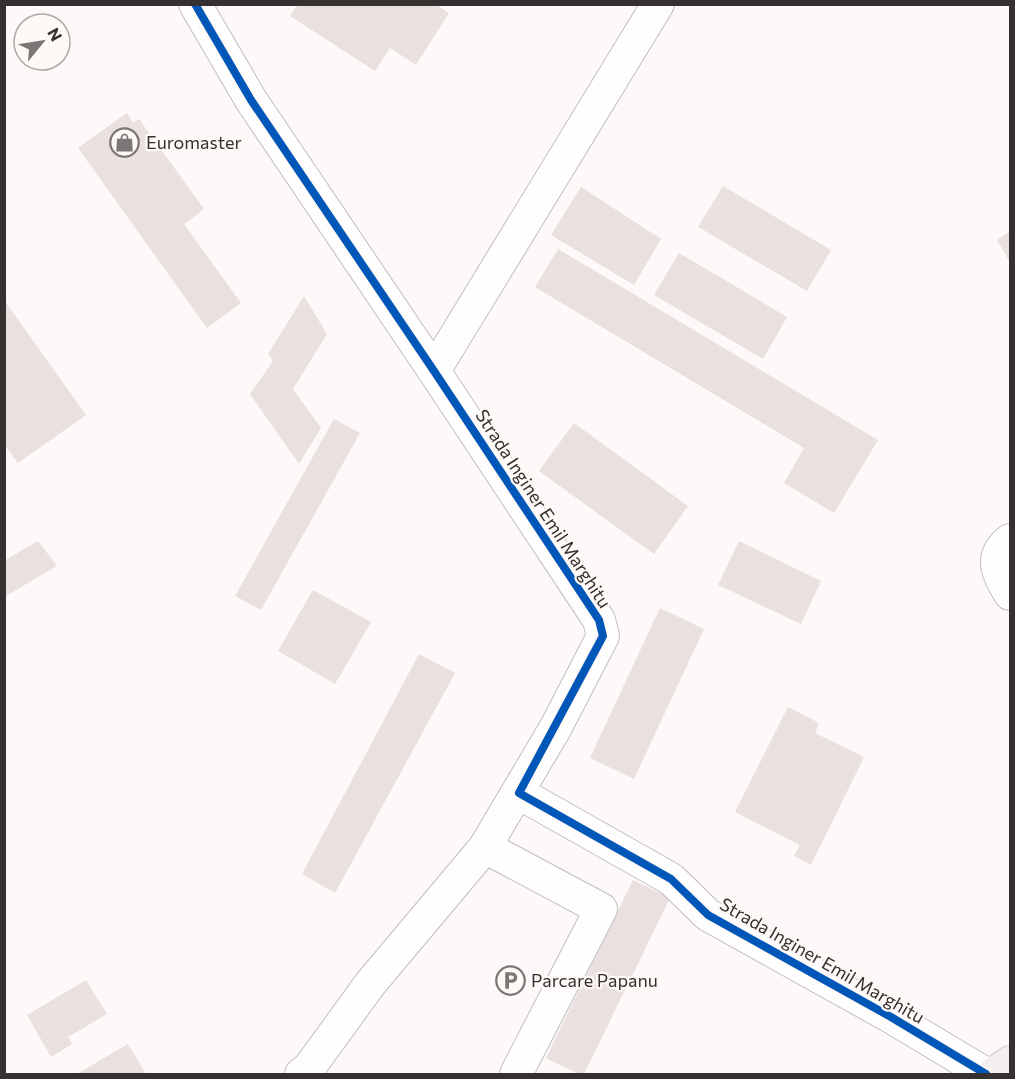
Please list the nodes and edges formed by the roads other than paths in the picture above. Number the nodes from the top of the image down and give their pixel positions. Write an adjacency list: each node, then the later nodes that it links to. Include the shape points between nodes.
1 (195, 4): 3 (street, Strada Inginer Emil Marghitu, via 251,100)
2 (658, 4): 3 (street)
3 (434, 371): 6 (street, Strada Inginer Emil Marghitu, via 599,620 603,636)
4 (1011, 540): 5 (street, via 1000,551 998,567 998,576)
5 (1011, 594)
6 (519, 793): 7 (street); 11 (street, Strada Inginer Emil Marghitu, via 671,879 708,915)
7 (485, 847): 9 (street, via 370,984); 10 (street, via 601,909)
8 (1011, 1063): 12 (main road)
9 (301, 1074)
10 (516, 1074)
11 (986, 1074)
12 (994, 1074)

